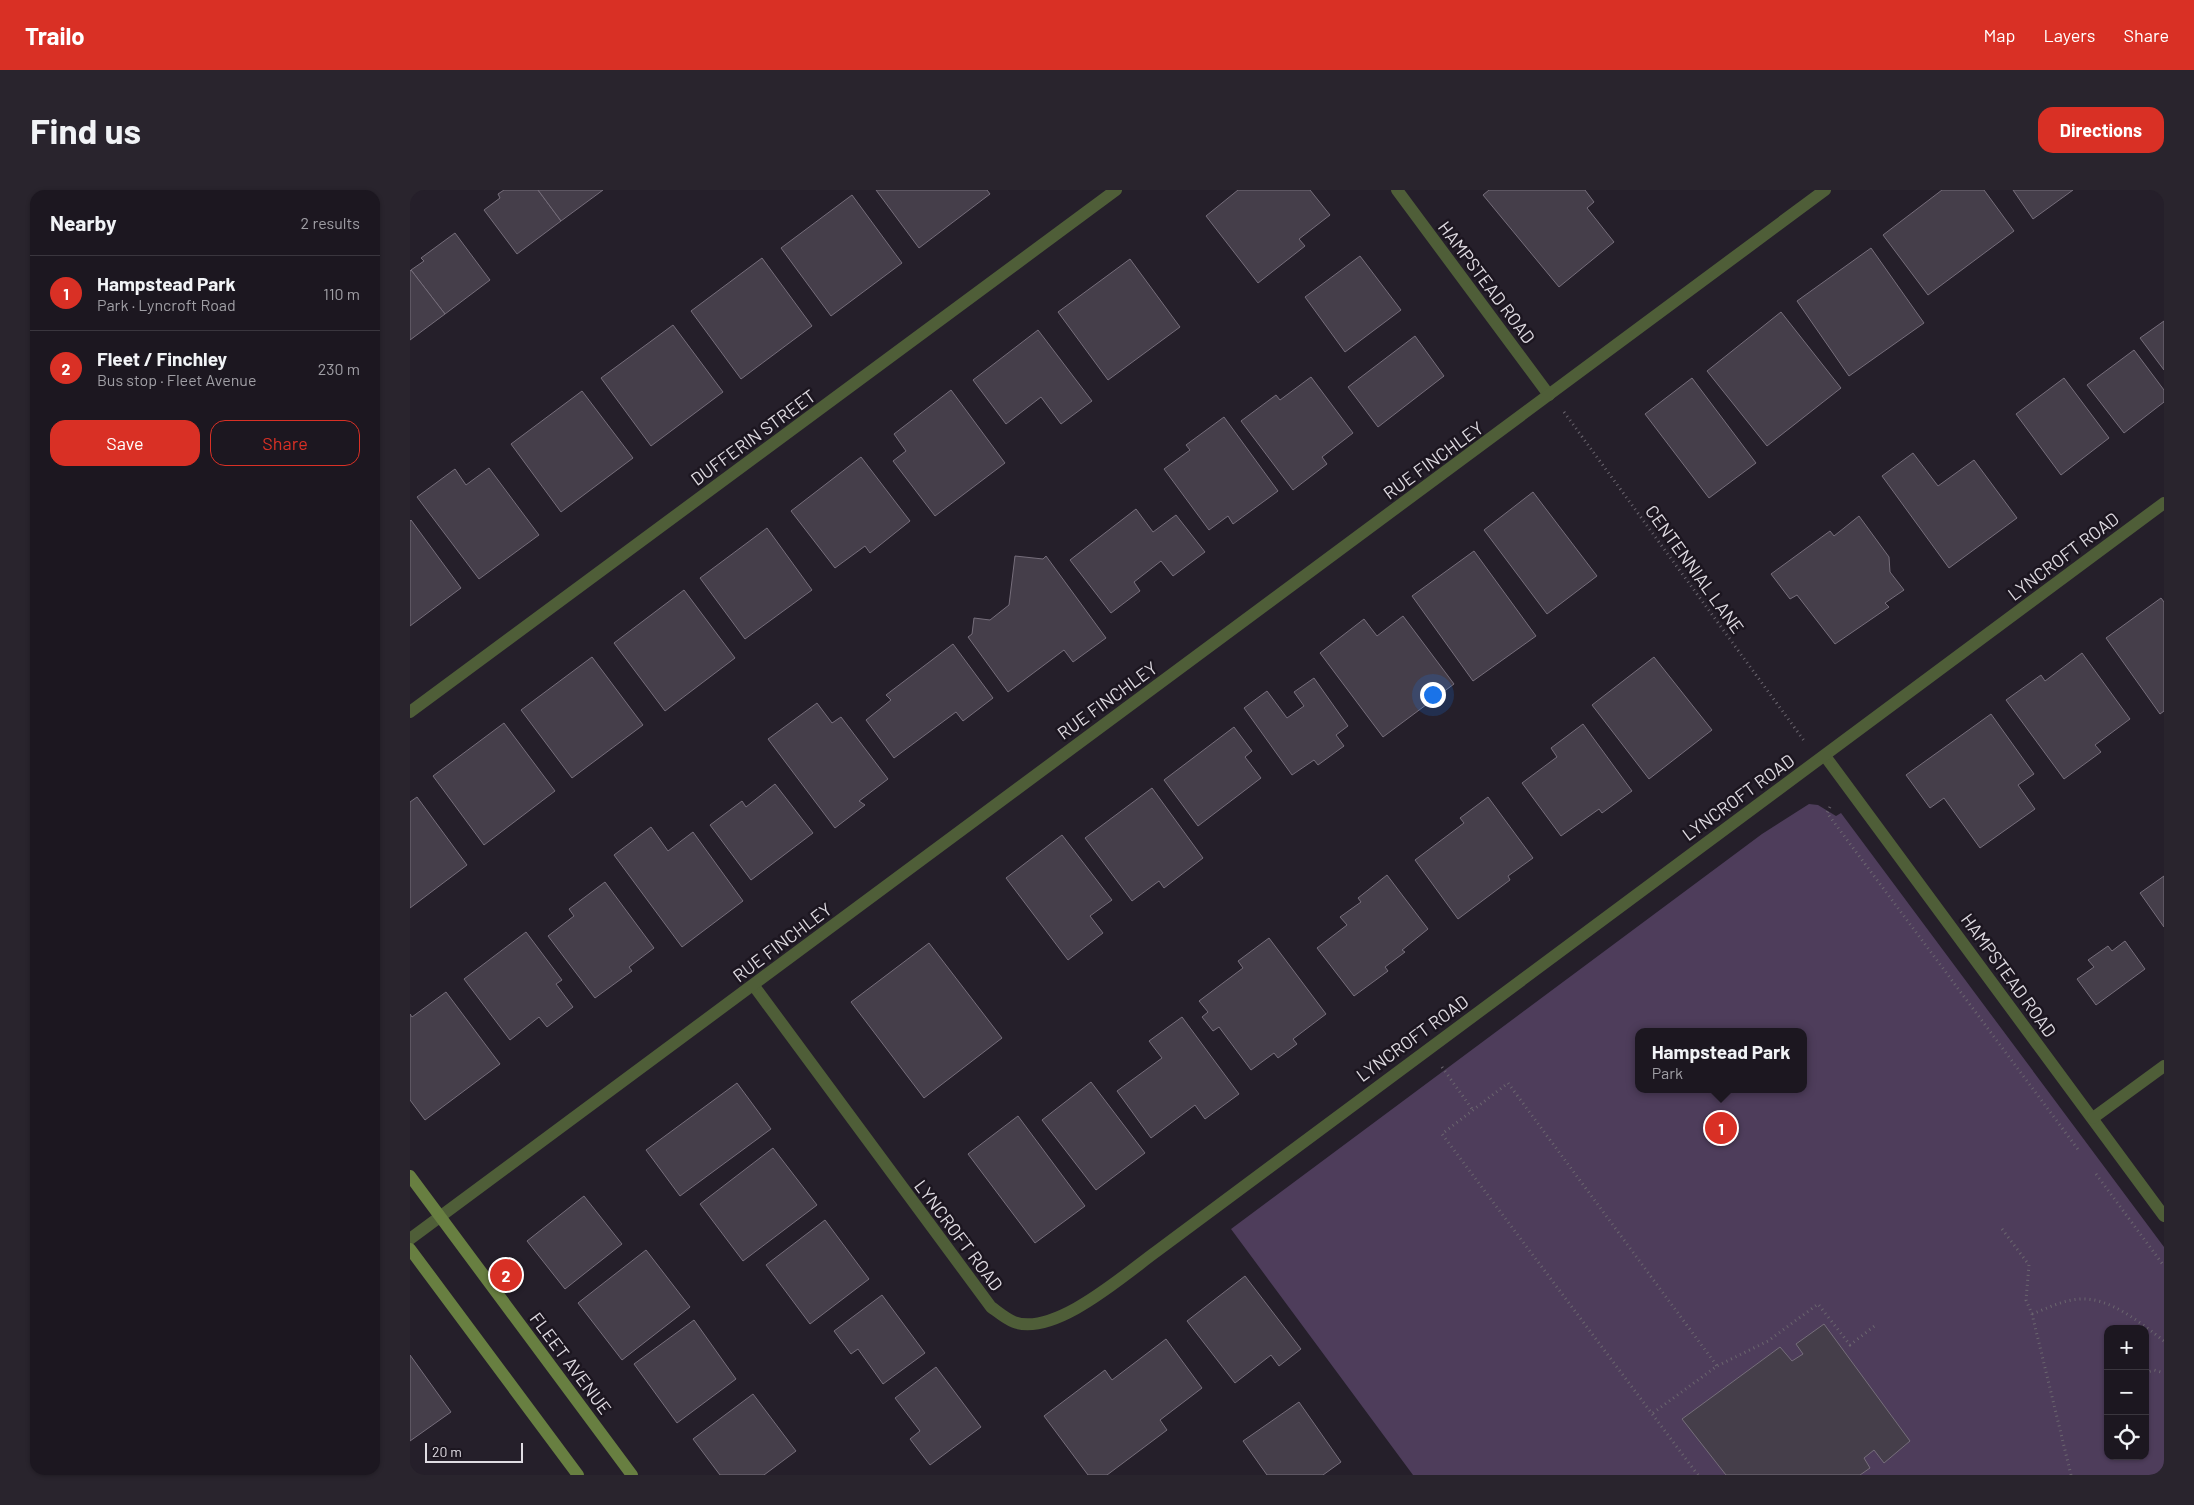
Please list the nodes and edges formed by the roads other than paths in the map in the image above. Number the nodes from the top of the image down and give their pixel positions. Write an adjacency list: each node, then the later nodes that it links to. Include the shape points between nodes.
1 (1116, 190): 6 (street, DUFFERIN STREET)
2 (1397, 190): 4 (street, HAMPSTEAD ROAD)
3 (1825, 190): 4 (street, RUE FINCHLEY)
4 (1549, 395): 8 (street, RUE FINCHLEY)
5 (2164, 503): 7 (street, LYNCROFT ROAD)
6 (410, 712)
7 (1825, 756): 8 (street, LYNCROFT ROAD, via 1084,1304 1065,1315 1040,1323 1014,1322 991,1307); 10 (street, HAMPSTEAD ROAD)
8 (754, 986): 13 (street, RUE FINCHLEY)
9 (2164, 1066): 10 (street)
10 (2093, 1118): 12 (street, HAMPSTEAD ROAD)
11 (410, 1176): 13 (main road, FLEET AVENUE)
12 (2164, 1216)
13 (440, 1217): 14 (street, RUE FINCHLEY); 17 (main road, FLEET AVENUE)
14 (410, 1239)
15 (410, 1249): 16 (main road)
16 (578, 1475)
17 (632, 1475)

